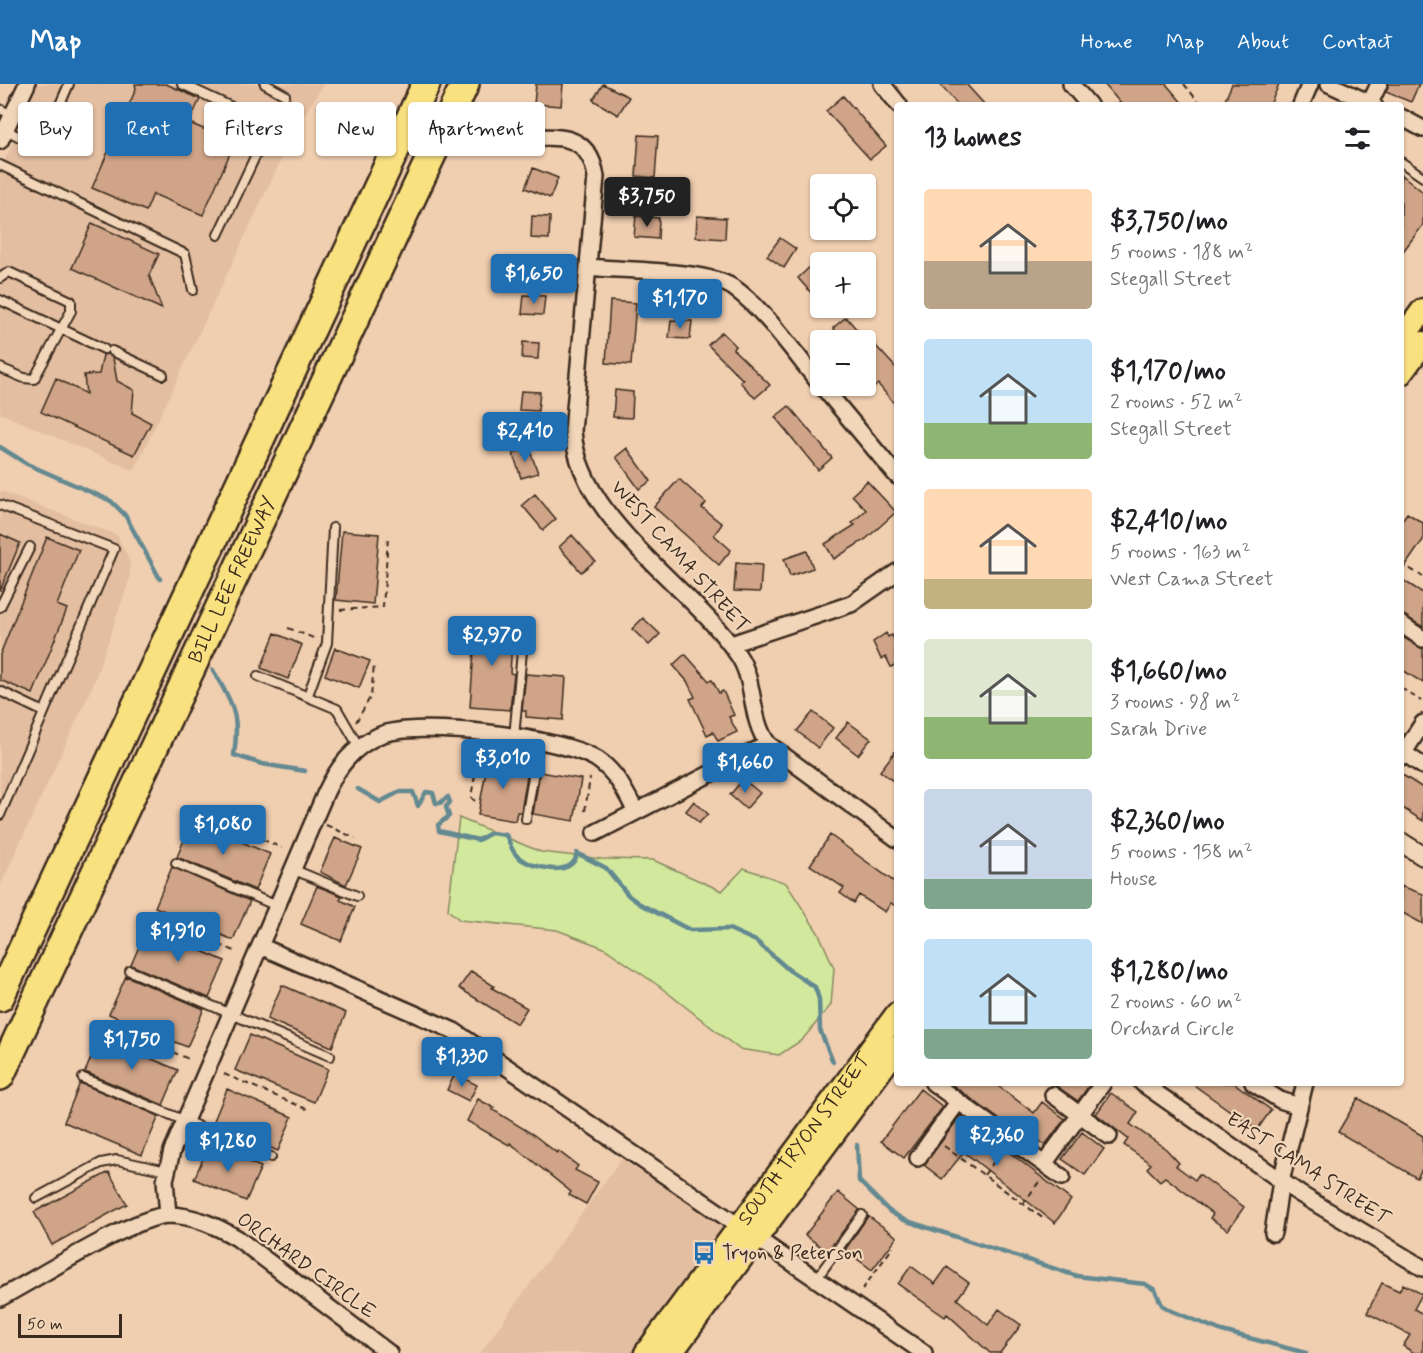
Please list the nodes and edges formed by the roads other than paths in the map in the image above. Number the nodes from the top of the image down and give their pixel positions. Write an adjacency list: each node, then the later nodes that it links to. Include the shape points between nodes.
1 (27, 84): 19 (street)
2 (69, 84): 19 (lane, via 41,148)
3 (182, 84): 25 (lane, via 270,125)
4 (265, 84): 12 (lane)
5 (426, 84): 73 (highway, BILL LEE FREEWAY)
6 (465, 84): 78 (highway, BILL LEE FREEWAY)
7 (882, 84): 13 (street)
8 (1071, 84): 14 (street)
9 (1310, 84): 15 (street)
10 (1329, 84): 16 (street)
11 (1378, 84): 17 (street)
12 (285, 95)
13 (897, 102)
14 (1086, 102)
15 (1302, 102)
16 (1368, 102)
17 (1373, 102)
18 (1404, 119): 20 (street)
19 (4, 124)
20 (1423, 129)
21 (545, 139): 26 (street, WEST CAMA STREET, via 566,138 584,147 592,158 596,177)
22 (1404, 164): 24 (lane)
23 (0, 165): 28 (lane, via 184,254)
24 (1423, 177)
25 (218, 235)
26 (588, 267): 35 (street, via 689,276 733,288 750,302); 47 (street, WEST CAMA STREET, via 573,431 581,468 591,488 630,537)
27 (0, 278): 31 (lane, via 9,272 70,301 71,311)
28 (193, 290)
29 (0, 300): 31 (lane)
30 (1423, 310): 32 (main road)
31 (62, 329): 34 (lane, via 34,379); 36 (lane)
32 (1413, 346): 33 (main road)
33 (1404, 366)
34 (0, 368)
35 (810, 372)
36 (163, 375)
37 (830, 396): 38 (street)
38 (894, 472)
39 (0, 505): 51 (lane, via 114,549)
40 (333, 528): 50 (lane, via 327,643)
41 (30, 547): 43 (lane)
42 (894, 574): 47 (street, via 851,604)
43 (1, 602)
44 (1404, 626): 46 (street)
45 (524, 630): 53 (lane)
46 (1423, 639)
47 (731, 644): 55 (street, WEST CAMA STREET, via 744,665 756,721)
48 (258, 676): 50 (lane)
49 (0, 692): 51 (lane)
50 (308, 695): 56 (lane, via 337,709)
51 (44, 712): 61 (lane)
52 (1423, 723): 57 (street)
53 (514, 737): 54 (street); 56 (street, via 400,729)
54 (539, 741): 60 (street, via 577,750 599,761 621,783); 62 (lane)
55 (768, 744): 60 (street); 64 (street, WEST CAMA STREET)
56 (359, 747): 68 (street, via 334,775)
57 (1404, 751)
58 (1404, 755): 59 (street)
59 (1423, 766)
60 (636, 812): 63 (street)
61 (0, 815)
62 (526, 819)
63 (595, 833)
64 (894, 837)
65 (1404, 844): 66 (street)
66 (1423, 856)
67 (176, 863): 70 (lane)
68 (292, 869): 69 (lane); 70 (street)
69 (357, 896)
70 (277, 906): 71 (street)
71 (260, 946): 74 (street); 100 (street, via 454,1031)
72 (130, 971): 74 (lane)
73 (0, 997)
74 (231, 1014): 77 (lane); 89 (street)
75 (894, 1018): 100 (main road, SOUTH TRYON STREET)
76 (894, 1052): 100 (main road, SOUTH TRYON STREET)
77 (330, 1056)
78 (0, 1076)
79 (83, 1078): 89 (lane)
80 (937, 1086): 86 (street)
81 (1101, 1086): 88 (street)
82 (1146, 1086): 96 (street, EAST CAMA STREET)
83 (1257, 1086): 87 (street)
84 (1304, 1086): 87 (street)
85 (1053, 1095): 88 (street)
86 (958, 1102): 92 (street); 93 (street)
87 (1299, 1106): 96 (street)
88 (1080, 1115): 90 (street); 93 (street)
89 (185, 1120): 91 (lane); 94 (street)
90 (1109, 1136)
91 (271, 1158)
92 (918, 1158)
93 (1044, 1170): 95 (street)
94 (166, 1171): 97 (lane, via 117,1160 101,1163); 98 (street)
95 (1062, 1177)
96 (1281, 1181): 101 (street); 102 (street, EAST CAMA STREET)
97 (36, 1198)
98 (168, 1215): 104 (street, ORCHARD CIRCLE, via 138,1223); 105 (street, ORCHARD CIRCLE, via 201,1221 237,1238)
99 (862, 1215): 103 (lane)
100 (749, 1232): 103 (street); 106 (main road, SOUTH TRYON STREET); 107 (main road, SOUTH TRYON STREET)
101 (1273, 1233)
102 (1423, 1268)
103 (816, 1278): 108 (street)
104 (0, 1298)
105 (389, 1353)
106 (646, 1353)
107 (671, 1353)
108 (924, 1353)

